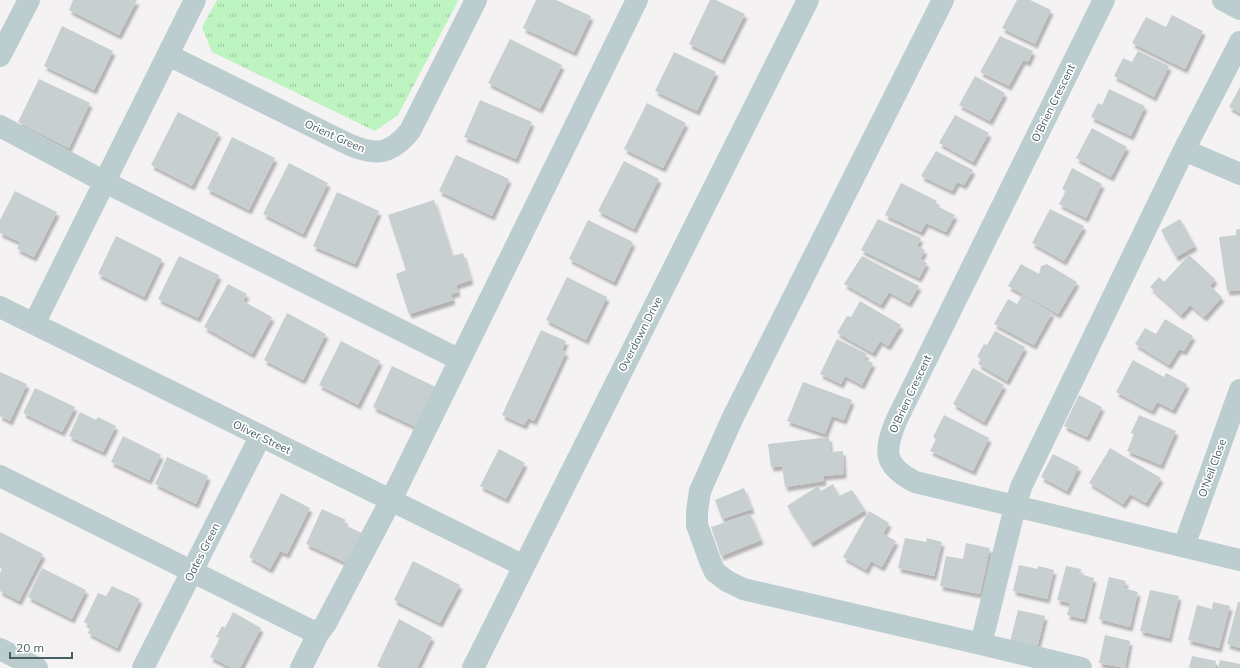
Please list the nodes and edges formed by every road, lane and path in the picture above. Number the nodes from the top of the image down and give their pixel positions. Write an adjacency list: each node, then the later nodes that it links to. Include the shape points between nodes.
1 (30, 0): 12 (street)
2 (195, 0): 11 (street)
3 (476, 0): 11 (street, Orient Green, via 410,131 401,142 383,152 372,152 350,145)
4 (637, 0): 19 (street)
5 (808, 0): 27 (street, Overdown Drive)
6 (943, 0): 30 (street, via 733,417 700,491 697,525 715,572 743,589)
7 (1104, 0): 24 (street, O'Brien Crescent, via 897,419 888,445 889,459 895,468 915,482)
8 (1223, 0): 9 (street)
9 (1240, 9)
10 (1240, 42): 14 (street)
11 (168, 55): 16 (street)
12 (0, 56)
13 (0, 126): 16 (street)
14 (1184, 150): 15 (street); 24 (street, via 1021,487)
15 (1240, 174)
16 (105, 182): 18 (street); 19 (street)
17 (0, 307): 18 (street, Oliver Street)
18 (34, 324): 21 (street, Oliver Street)
19 (460, 360): 23 (street)
20 (1240, 390): 25 (street, O'Neil Close)
21 (260, 437): 23 (street, Oliver Street); 28 (street, Oates Green)
22 (0, 476): 28 (street)
23 (391, 500): 27 (street, Oliver Street); 29 (street)
24 (1015, 506): 25 (street, O'Brien Crescent); 30 (street)
25 (1184, 546): 26 (street, O'Brien Crescent)
26 (1240, 560)
27 (524, 566): 35 (street, Overdown Drive)
28 (192, 572): 29 (street); 33 (street, Oates Green)
29 (318, 634): 34 (street)
30 (981, 644): 36 (street)
31 (0, 649): 32 (street)
32 (38, 668)
33 (143, 668)
34 (302, 668)
35 (473, 668)
36 (1081, 668)

